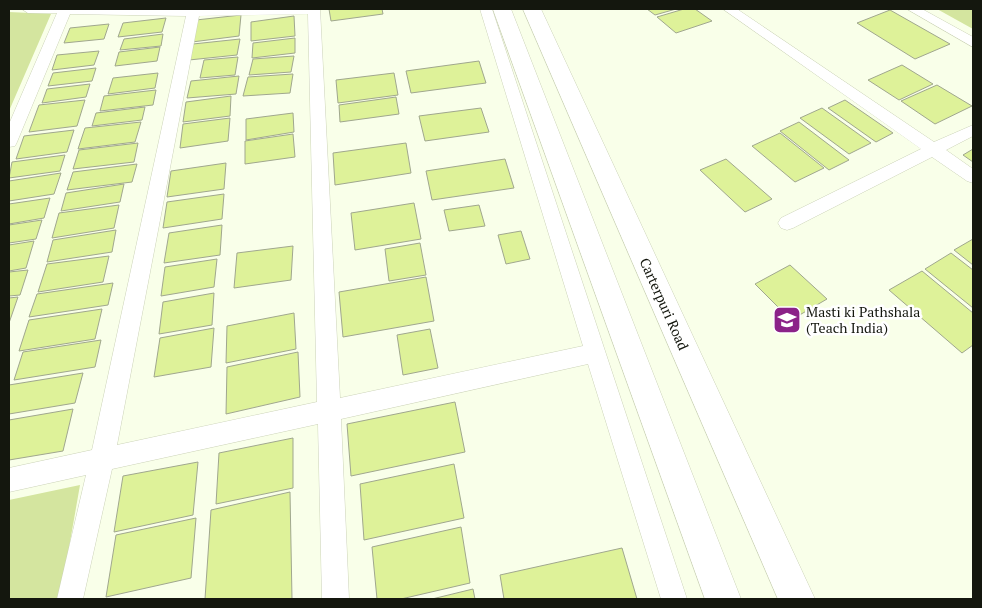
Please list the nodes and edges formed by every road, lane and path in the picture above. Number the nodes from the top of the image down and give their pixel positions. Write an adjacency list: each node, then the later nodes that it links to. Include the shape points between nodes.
1 (28, 9): 8 (street)
2 (486, 9): 16 (street)
3 (502, 9): 23 (main road)
4 (532, 9): 24 (main road, Carterpuri Road)
5 (729, 9): 13 (street)
6 (913, 9): 10 (street)
7 (314, 10): 9 (street); 17 (street)
8 (65, 11): 9 (street); 12 (street)
9 (193, 12): 18 (street)
10 (973, 43)
11 (973, 130): 13 (street)
12 (9, 142)
13 (932, 149): 14 (street); 15 (street)
14 (973, 177)
15 (787, 223)
16 (595, 352): 17 (street); 22 (street)
17 (329, 410): 18 (street); 21 (street)
18 (102, 459): 19 (street); 20 (street)
19 (9, 480)
20 (70, 599)
21 (336, 599)
22 (674, 599)
23 (723, 599)
24 (796, 599)

